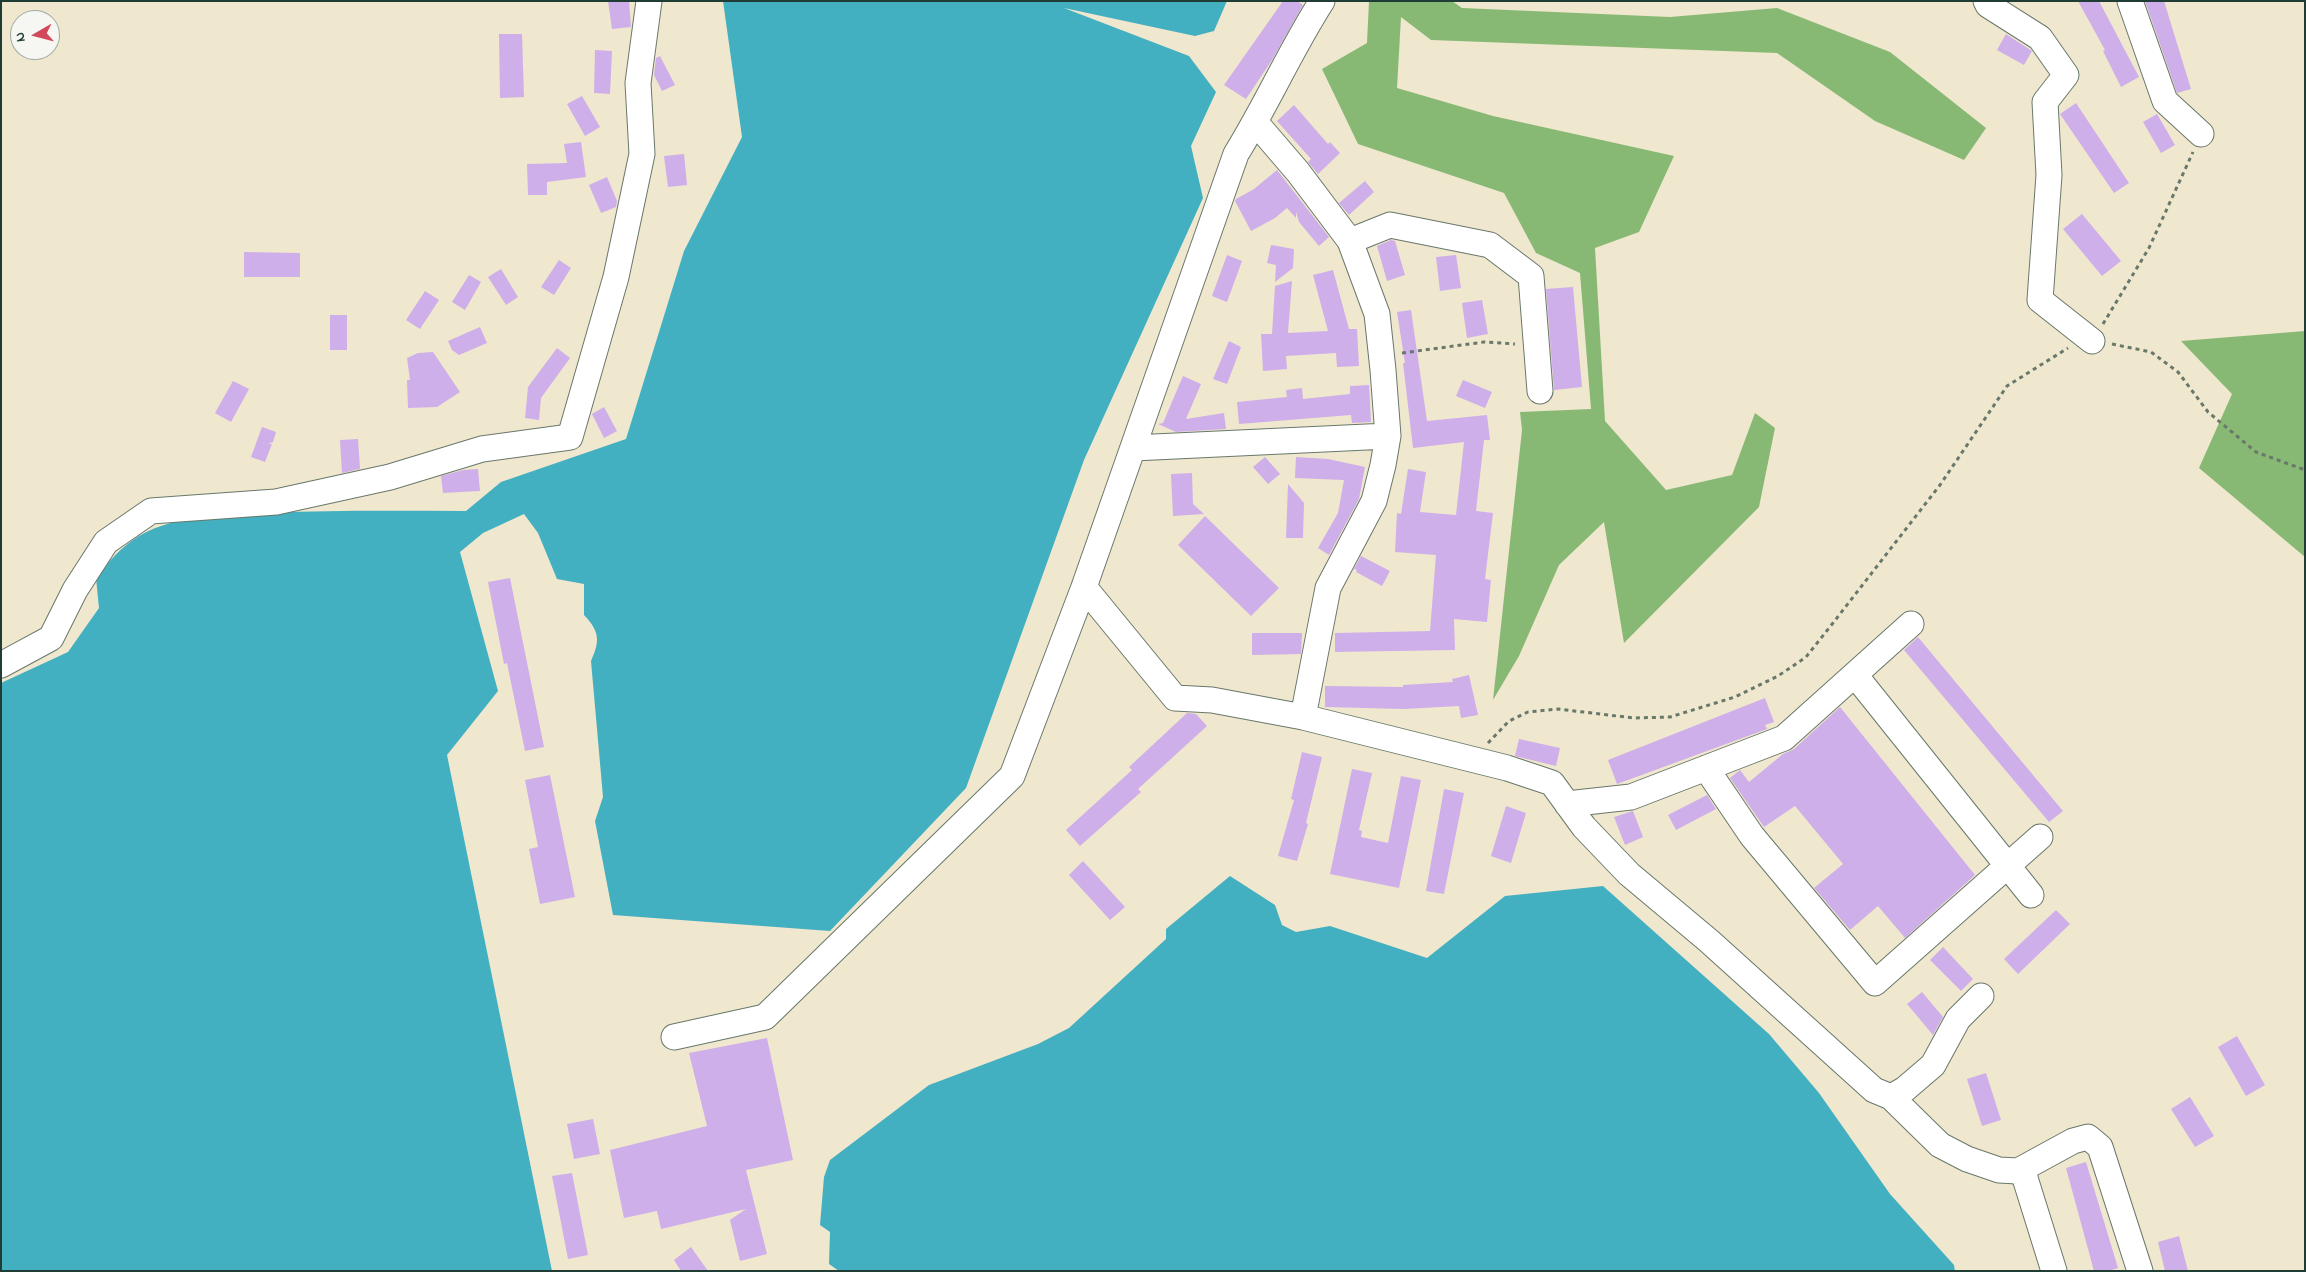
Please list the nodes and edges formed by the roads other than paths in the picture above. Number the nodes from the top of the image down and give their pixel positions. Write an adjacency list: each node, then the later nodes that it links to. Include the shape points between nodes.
1 (649, 1): 14 (street, via 638,83 642,154 616,277 570,437 482,449 390,477 276,502 151,511 106,542 75,590 52,638)
2 (1322, 1): 5 (street, via 1299,37)
3 (1986, 1): 8 (street, via 2040,38 2066,75 2045,102 2049,175 2040,300)
4 (2130, 1): 6 (street, via 2165,101)
5 (1256, 123): 7 (street); 11 (street, via 1236,154)
6 (2201, 134)
7 (1350, 241): 9 (street, via 1390,225 1490,245 1532,276); 10 (street, via 1377,314)
8 (2092, 341)
9 (1540, 391)
10 (1388, 436): 11 (street); 16 (street, via 1374,501 1328,588)
11 (1133, 448): 12 (street)
12 (1084, 587): 16 (street, via 1175,698 1212,700); 23 (street, via 1012,776 765,1017)
13 (1911, 624): 15 (street)
14 (1, 665)
15 (1855, 674): 17 (street, via 1784,738); 20 (street)
16 (1303, 717): 18 (street, via 1552,782)
17 (1706, 768): 18 (street, via 1631,797); 20 (street, via 1752,836 1876,983)
18 (1567, 804): 24 (street, via 1584,827 1629,874 1709,941 1874,1090)
19 (2040, 837): 20 (street)
20 (2008, 867): 21 (street)
21 (2031, 895)
22 (1981, 996): 24 (street, via 1958,1019 1934,1065)
23 (674, 1037)
24 (1891, 1097): 25 (street, via 1940,1145 1999,1170)
25 (2018, 1170): 26 (street, via 2025,1178); 27 (street, via 2073,1141 2088,1137 2100,1147)
26 (2054, 1271)
27 (2140, 1271)

